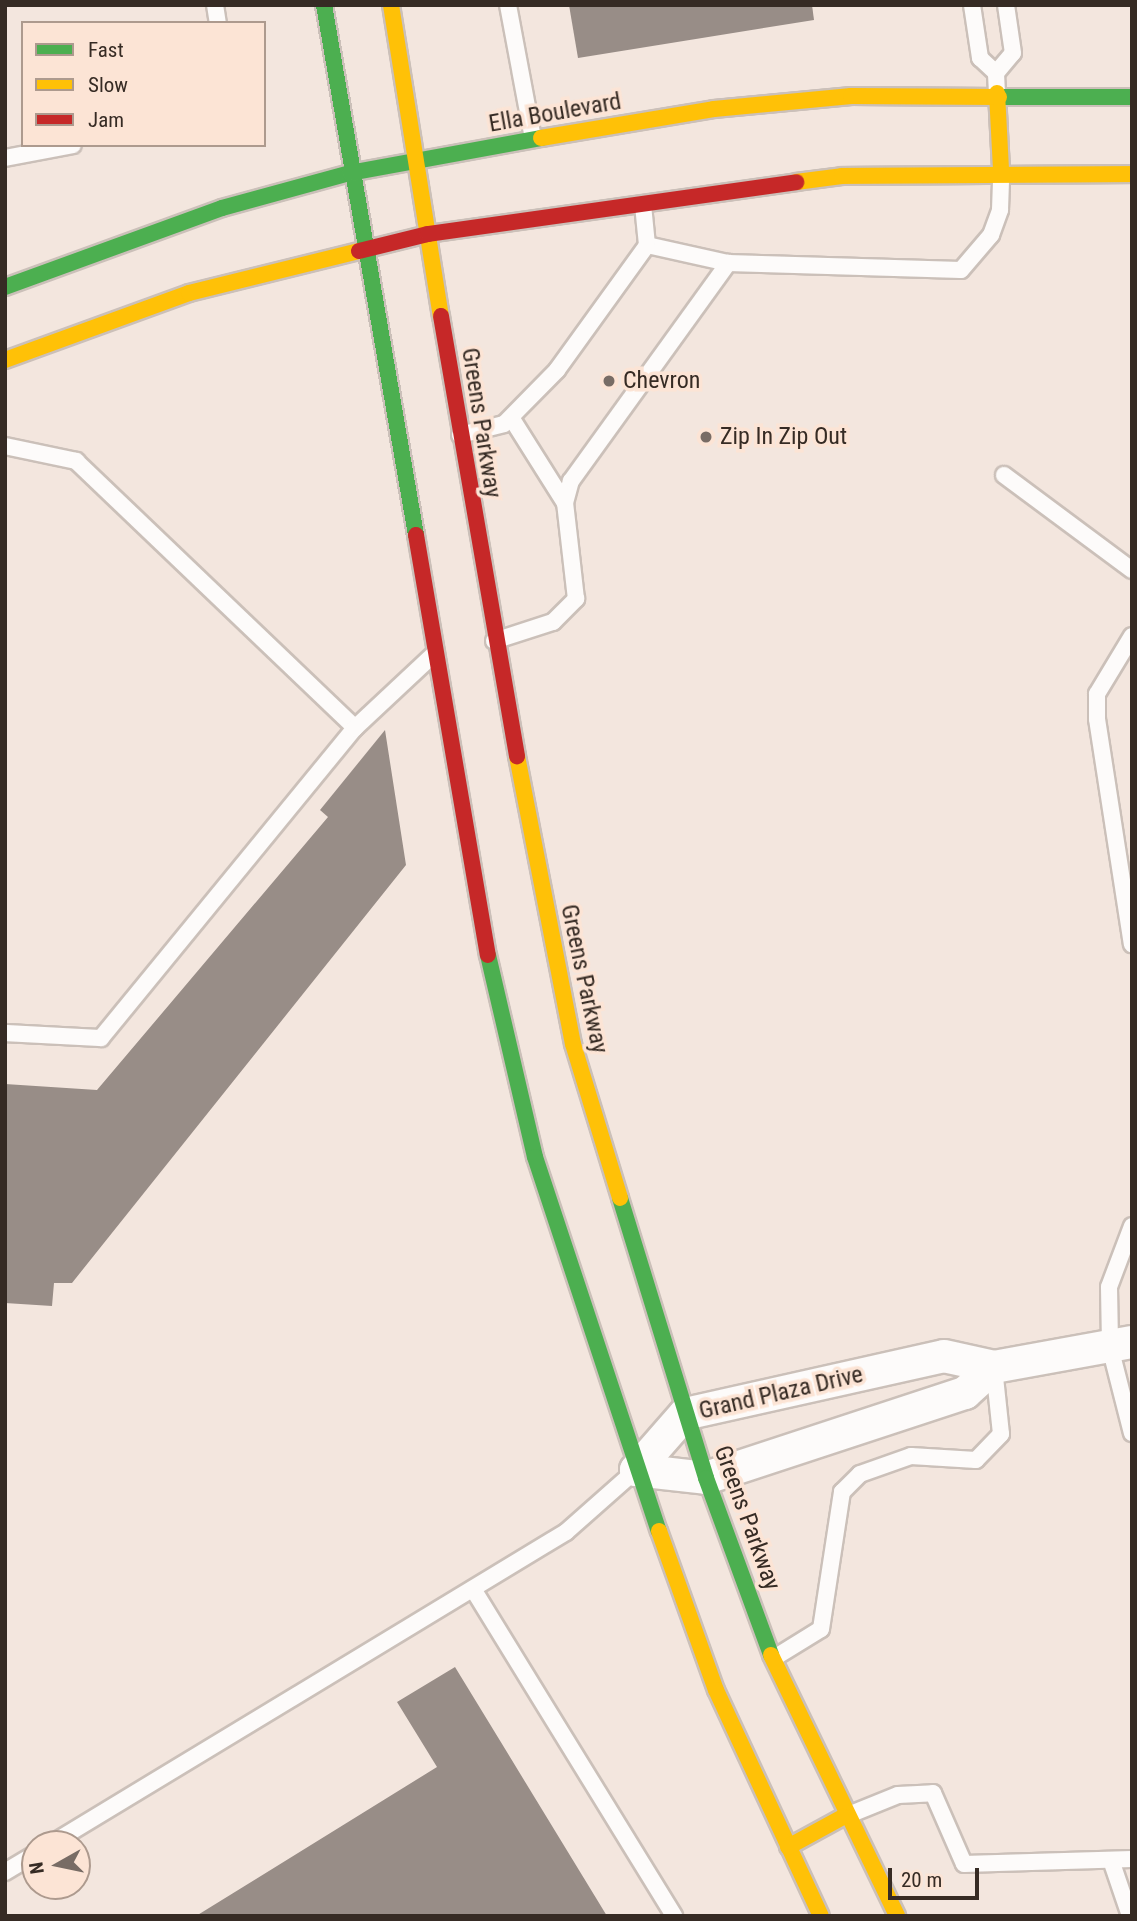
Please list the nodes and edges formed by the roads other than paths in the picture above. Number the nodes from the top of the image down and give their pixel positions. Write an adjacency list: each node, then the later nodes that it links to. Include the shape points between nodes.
1 (324, 5): 14 (street)
2 (391, 5): 12 (street, Greens Parkway)
3 (508, 5): 9 (lane)
4 (972, 5): 6 (lane, via 980,58)
5 (1006, 5): 6 (lane, via 1013,53)
6 (996, 73): 7 (lane)
7 (997, 93): 8 (street, Ella Boulevard); 9 (street, Ella Boulevard, via 852,96 713,109); 13 (street)
8 (1132, 97)
9 (533, 139): 12 (street, Ella Boulevard)
10 (63, 147): 11 (lane)
11 (5, 158)
12 (417, 159): 14 (street, Ella Boulevard); 17 (street, Greens Parkway)
13 (1001, 170): 15 (street); 16 (street, via 842,176); 20 (lane, via 1000,210 991,235 961,270)
14 (350, 173): 19 (street); 21 (street, Ella Boulevard, via 222,208)
15 (1132, 174)
16 (642, 200): 17 (street); 18 (lane)
17 (428, 234): 19 (street); 24 (street, Greens Parkway)
18 (647, 245): 20 (lane); 23 (lane, via 557,370)
19 (362, 251): 22 (street, via 189,293); 31 (street)
20 (728, 263): 27 (lane, via 572,481)
21 (5, 287)
22 (5, 360)
23 (512, 419): 24 (lane); 27 (lane)
24 (460, 435): 30 (street, Greens Parkway)
25 (5, 446): 32 (lane, via 76,461)
26 (1003, 475): 28 (lane)
27 (565, 503): 30 (lane, via 576,599 553,622)
28 (1132, 570)
29 (1132, 636): 33 (lane, via 1097,694 1097,719)
30 (494, 641): 31 (street); 38 (street, Greens Parkway, via 573,1044)
31 (435, 653): 32 (lane); 40 (street, via 494,983 535,1157)
32 (355, 728): 34 (lane, via 101,1038)
33 (1132, 944)
34 (5, 1033)
35 (1132, 1226): 36 (lane, via 1109,1287)
36 (1121, 1345): 37 (street, Grand Plaza Drive); 39 (lane)
37 (994, 1367): 38 (street, Grand Plaza Drive, via 944,1356); 41 (street, Grand Plaza Drive, via 965,1393); 43 (lane, via 1001,1434 976,1460 911,1456 860,1474 842,1492 821,1629)
38 (685, 1414): 40 (street, Grand Plaza Drive); 41 (street, Greens Parkway)
39 (1132, 1433)
40 (636, 1470): 41 (street, Grand Plaza Drive); 42 (lane, via 566,1532); 46 (street, via 716,1690)
41 (706, 1478): 43 (street, Greens Parkway)
42 (473, 1589): 45 (lane); 51 (lane)
43 (774, 1658): 44 (street, Greens Parkway)
44 (843, 1817): 46 (street); 49 (lane, via 898,1796 933,1793 964,1864); 53 (street, Greens Parkway)
45 (74, 1830)
46 (788, 1847): 52 (street)
47 (1132, 1859): 49 (lane)
48 (21, 1862): 50 (lane)
49 (1112, 1863): 54 (lane)
50 (5, 1872)
51 (674, 1916)
52 (821, 1916)
53 (897, 1916)
54 (1130, 1916)

